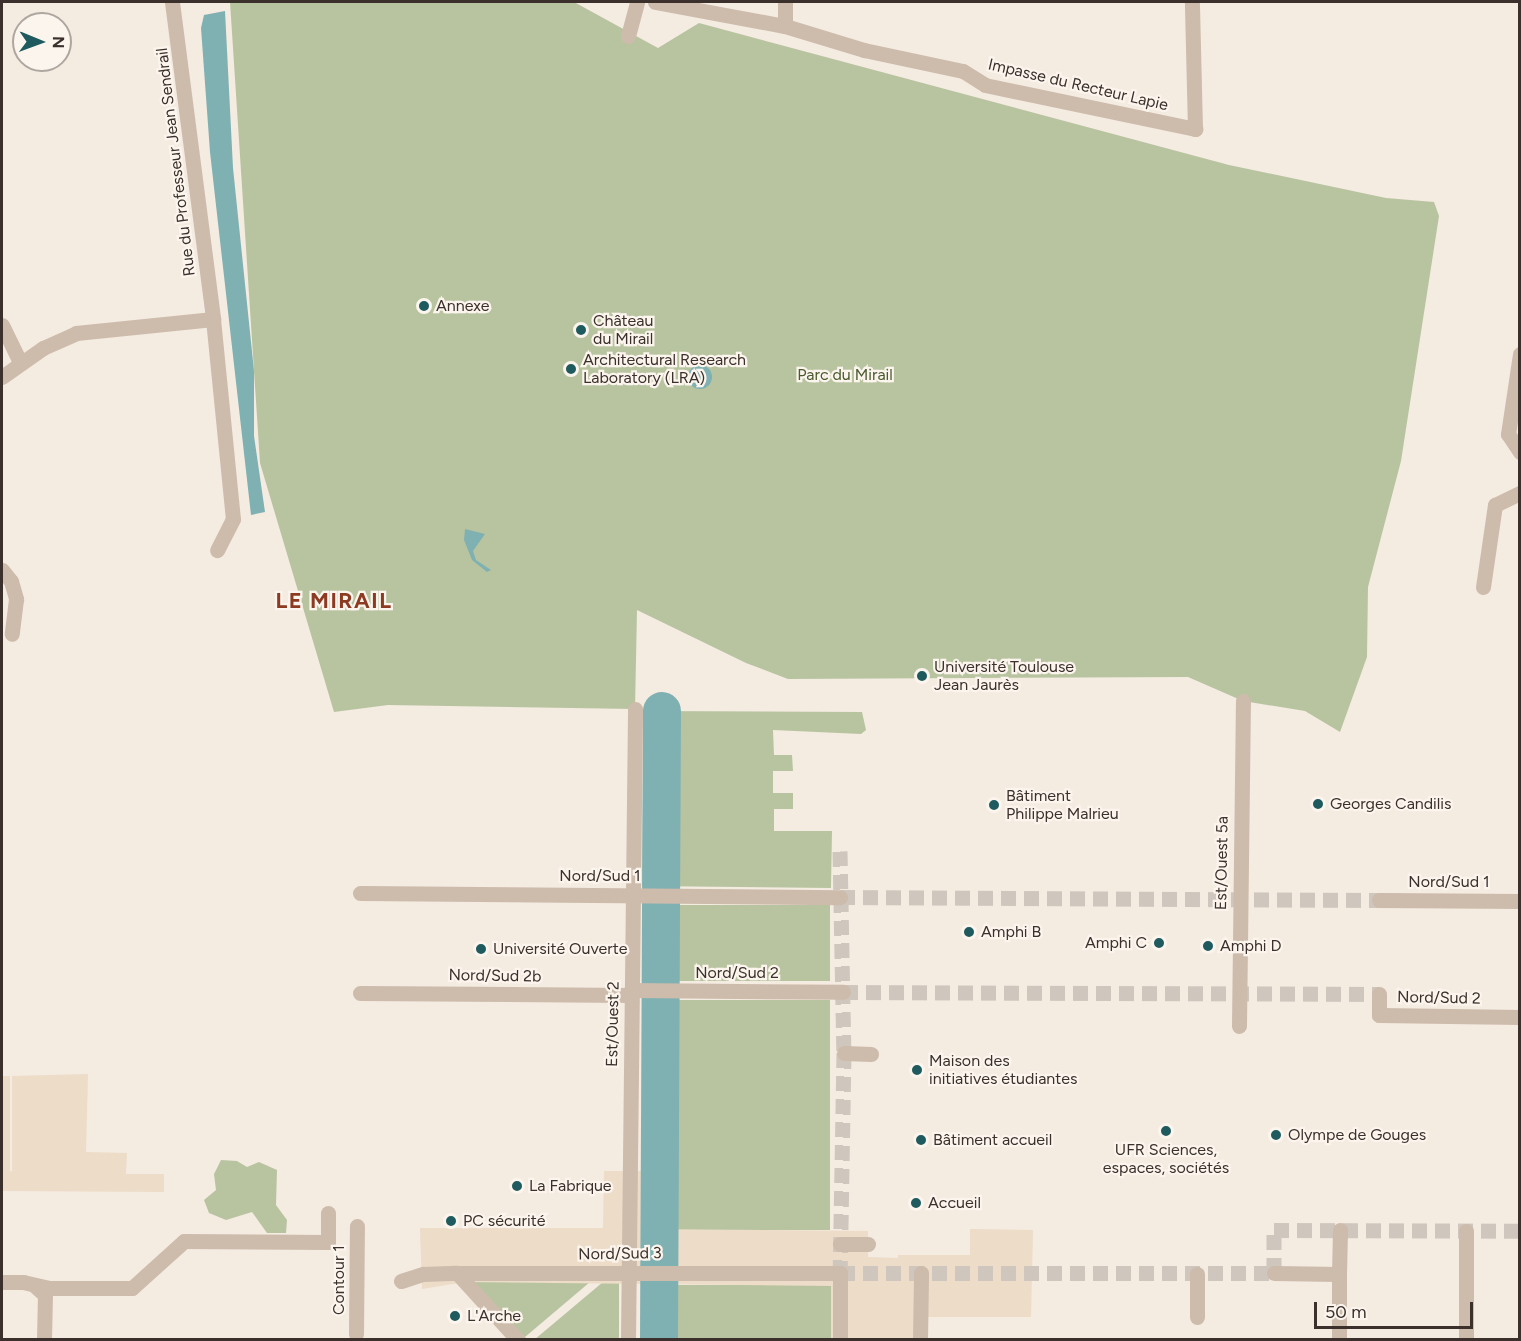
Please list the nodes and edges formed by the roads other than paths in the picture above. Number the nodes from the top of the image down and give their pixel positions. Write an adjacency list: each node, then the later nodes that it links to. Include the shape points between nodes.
1 (172, 2): 8 (street, Rue du Professeur Jean Sendrail)
2 (637, 2): 7 (street)
3 (655, 2): 6 (street, Impasse du Recteur Lapie)
4 (785, 2): 6 (street)
5 (1192, 2): 6 (street, Impasse du Recteur Lapie, via 1195,129 986,85 963,71 864,50)
6 (785, 26)
7 (628, 36)
8 (213, 320): 11 (street, via 76,333); 15 (street, Rue du Professeur Jean Sendrail, via 234,519)
9 (2, 325): 11 (street)
10 (1520, 354): 13 (street, via 1508,434)
11 (20, 362): 12 (street)
12 (2, 377)
13 (1520, 452)
14 (1520, 493): 17 (street, via 1495,505)
15 (218, 550)
16 (2, 570): 18 (street, via 11,581 16,599)
17 (1483, 587)
18 (12, 634)
19 (1243, 701): 31 (street, Est/Ouest 5a)
20 (635, 709): 22 (street, Est/Ouest 2, via 627,848)
21 (360, 893): 22 (street, Nord/Sud 1)
22 (633, 895): 23 (street, Nord/Sud 1); 28 (street, Est/Ouest 2)
23 (840, 897)
24 (1379, 900): 25 (street, Nord/Sud 1)
25 (1520, 901)
26 (843, 992): 28 (street, Nord/Sud 2)
27 (360, 993): 28 (street, Nord/Sud 2b)
28 (631, 993): 40 (street, Est/Ouest 2)
29 (1379, 994): 30 (street, Nord/Sud 2, via 1379,1015)
30 (1520, 1017)
31 (1239, 1026)
32 (844, 1053): 33 (street)
33 (871, 1054)
34 (328, 1213): 48 (street, via 328,1242 183,1241 132,1288)
35 (357, 1226): 50 (street, Contour 1)
36 (1340, 1230): 45 (street)
37 (1466, 1231): 57 (street)
38 (840, 1244): 39 (street)
39 (867, 1244)
40 (633, 1272): 41 (street, Nord/Sud 3); 53 (street, Est/Ouest 2); 54 (street, Nord/Sud 3, via 840,1272)
41 (457, 1273): 46 (street, Nord/Sud 3, via 423,1274); 52 (street)
42 (921, 1273): 55 (street)
43 (1274, 1273): 45 (street)
44 (1197, 1274): 49 (street)
45 (1340, 1274): 56 (street)
46 (401, 1281)
47 (2, 1282): 48 (street)
48 (35, 1286): 51 (street, via 45,1295)
49 (1197, 1317)
50 (356, 1334)
51 (44, 1340)
52 (518, 1340)
53 (628, 1340)
54 (840, 1340)
55 (920, 1340)
56 (1339, 1340)
57 (1467, 1340)

